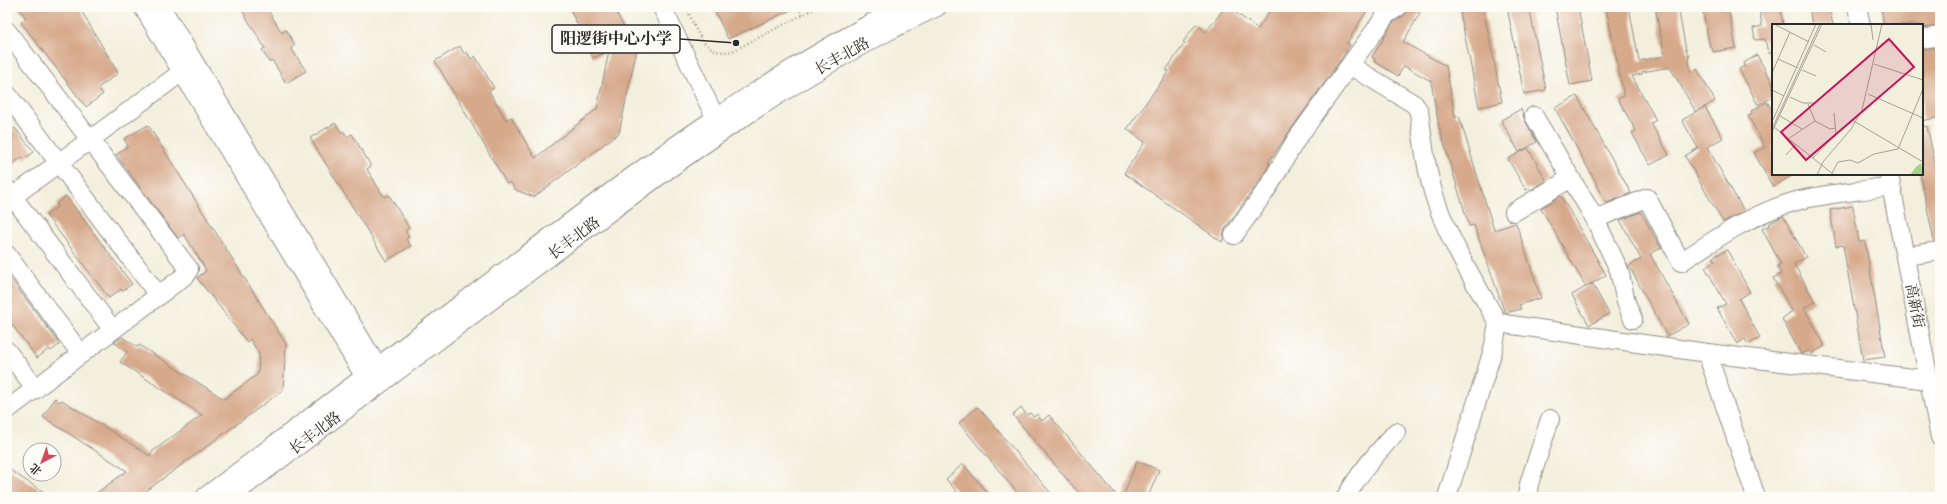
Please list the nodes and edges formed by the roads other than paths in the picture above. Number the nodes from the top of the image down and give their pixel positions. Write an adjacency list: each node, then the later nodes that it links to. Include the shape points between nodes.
1 (143, 7): 13 (street)
2 (161, 7): 35 (street)
3 (662, 7): 16 (street)
4 (902, 7): 16 (street, 长丰北路, via 820,51)
5 (937, 7): 35 (street, 长丰北路, via 828,64 746,114)
6 (1398, 7): 12 (street, via 1386,15)
7 (1857, 7): 8 (street)
8 (1860, 24)
9 (7, 31): 17 (street)
10 (1940, 36): 11 (street)
11 (1923, 39)
12 (1351, 66): 24 (street, via 1296,140 1267,189); 30 (street, via 1414,104 1419,111 1430,181 1442,218)
13 (182, 72): 17 (street); 35 (street)
14 (7, 94): 18 (street)
15 (1534, 116): 19 (street)
16 (715, 117): 35 (street, 长丰北路, via 602,198)
17 (90, 140): 18 (street); 28 (street, via 190,269)
18 (59, 163): 21 (street); 28 (street)
19 (1571, 178): 22 (street); 23 (street)
20 (1890, 180): 23 (street, via 1778,207 1740,224 1681,262 1647,198); 27 (street, 高新街)
21 (9, 195): 31 (street)
22 (1514, 212)
23 (1595, 219): 29 (street, via 1619,270 1626,302)
24 (1234, 235)
25 (1940, 251): 27 (street)
26 (7, 255): 34 (street)
27 (1905, 256): 36 (street, 高新街)
28 (159, 296): 31 (street)
29 (1633, 319)
30 (1498, 323): 33 (street); 45 (street, via 1493,350)
31 (113, 330): 34 (street)
32 (7, 351): 37 (street)
33 (1707, 353): 36 (street); 47 (street)
34 (81, 354): 37 (street)
35 (375, 378): 42 (street, 长丰北路); 43 (street, 长丰北路)
36 (1929, 380): 41 (street, 高新街)
37 (36, 389): 38 (street)
38 (7, 409)
39 (1550, 419): 46 (street)
40 (1396, 432): 44 (street, via 1357,478)
41 (1940, 437)
42 (205, 497)
43 (230, 497)
44 (1346, 497)
45 (1447, 497)
46 (1527, 497)
47 (1756, 497)

